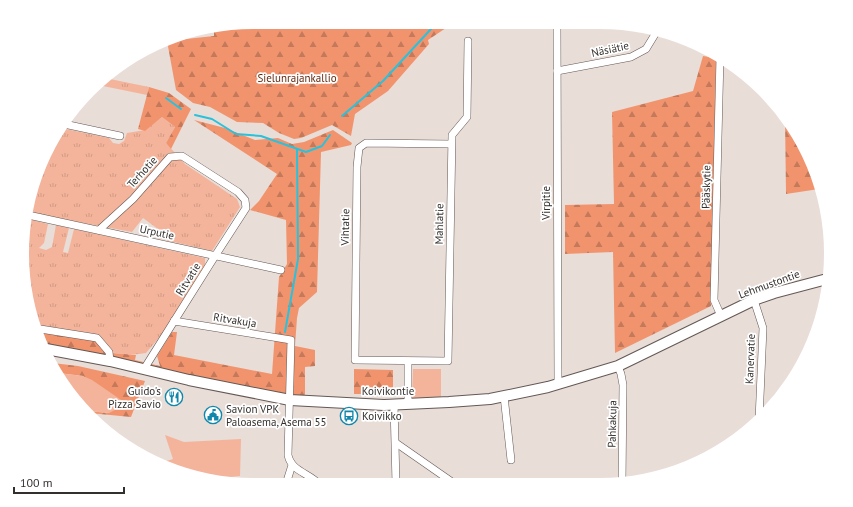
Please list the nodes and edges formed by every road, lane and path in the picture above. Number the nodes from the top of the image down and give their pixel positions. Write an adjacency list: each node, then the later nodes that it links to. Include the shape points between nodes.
1 (557, 29): 5 (street, Virpitie)
2 (654, 36): 5 (street, Näsiätie, via 646,49 631,57)
3 (468, 41): 8 (street, Mahlatie, via 468,117 452,135)
4 (720, 64): 16 (street, Pääskytie, via 714,300)
5 (557, 71): 25 (street, Virpitie)
6 (70, 125): 7 (street)
7 (120, 136)
8 (452, 144): 21 (street, Vihtatie, via 366,143 360,146 358,151 355,360); 22 (street, Mahlatie, via 449,365)
9 (245, 200): 11 (street, Terhotie, via 238,192 182,156 170,157 133,198); 12 (street, Ritvatie, via 246,208)
10 (32, 216): 11 (street, Urputie)
11 (99, 230): 12 (street, Urputie)
12 (215, 256): 13 (street, Urputie); 17 (street, Ritvatie)
13 (282, 270)
14 (822, 280): 15 (main road, Lehmustontie)
15 (754, 300): 16 (main road, Lehmustontie); 30 (street, Kanervatie, via 763,328)
16 (721, 316): 23 (main road, Koivikontie)
17 (174, 321): 24 (street, Ritvatie); 27 (street, Ritvakuja, via 291,340)
18 (42, 329): 20 (street, via 97,338 109,352)
19 (51, 350): 20 (main road, Koivikontie)
20 (110, 361): 24 (main road, Koivikontie)
21 (396, 361): 22 (street, Mahlatie)
22 (408, 361): 29 (street)
23 (618, 366): 25 (main road, Koivikontie); 34 (street, Pahkakuja, via 623,385)
24 (144, 369): 27 (main road, Koivikontie)
25 (558, 384): 26 (main road, Koivikontie)
26 (504, 396): 29 (main road, Koivikontie); 32 (street)
27 (290, 400): 28 (main road, Koivikontie); 33 (street, via 288,455)
28 (394, 404): 29 (main road, Koivikontie); 31 (street)
29 (408, 404)
30 (759, 411)
31 (396, 443): 37 (street); 38 (street)
32 (511, 460)
33 (292, 465): 35 (street); 36 (street)
34 (622, 477)
35 (288, 478)
36 (312, 478)
37 (396, 478)
38 (446, 478)

